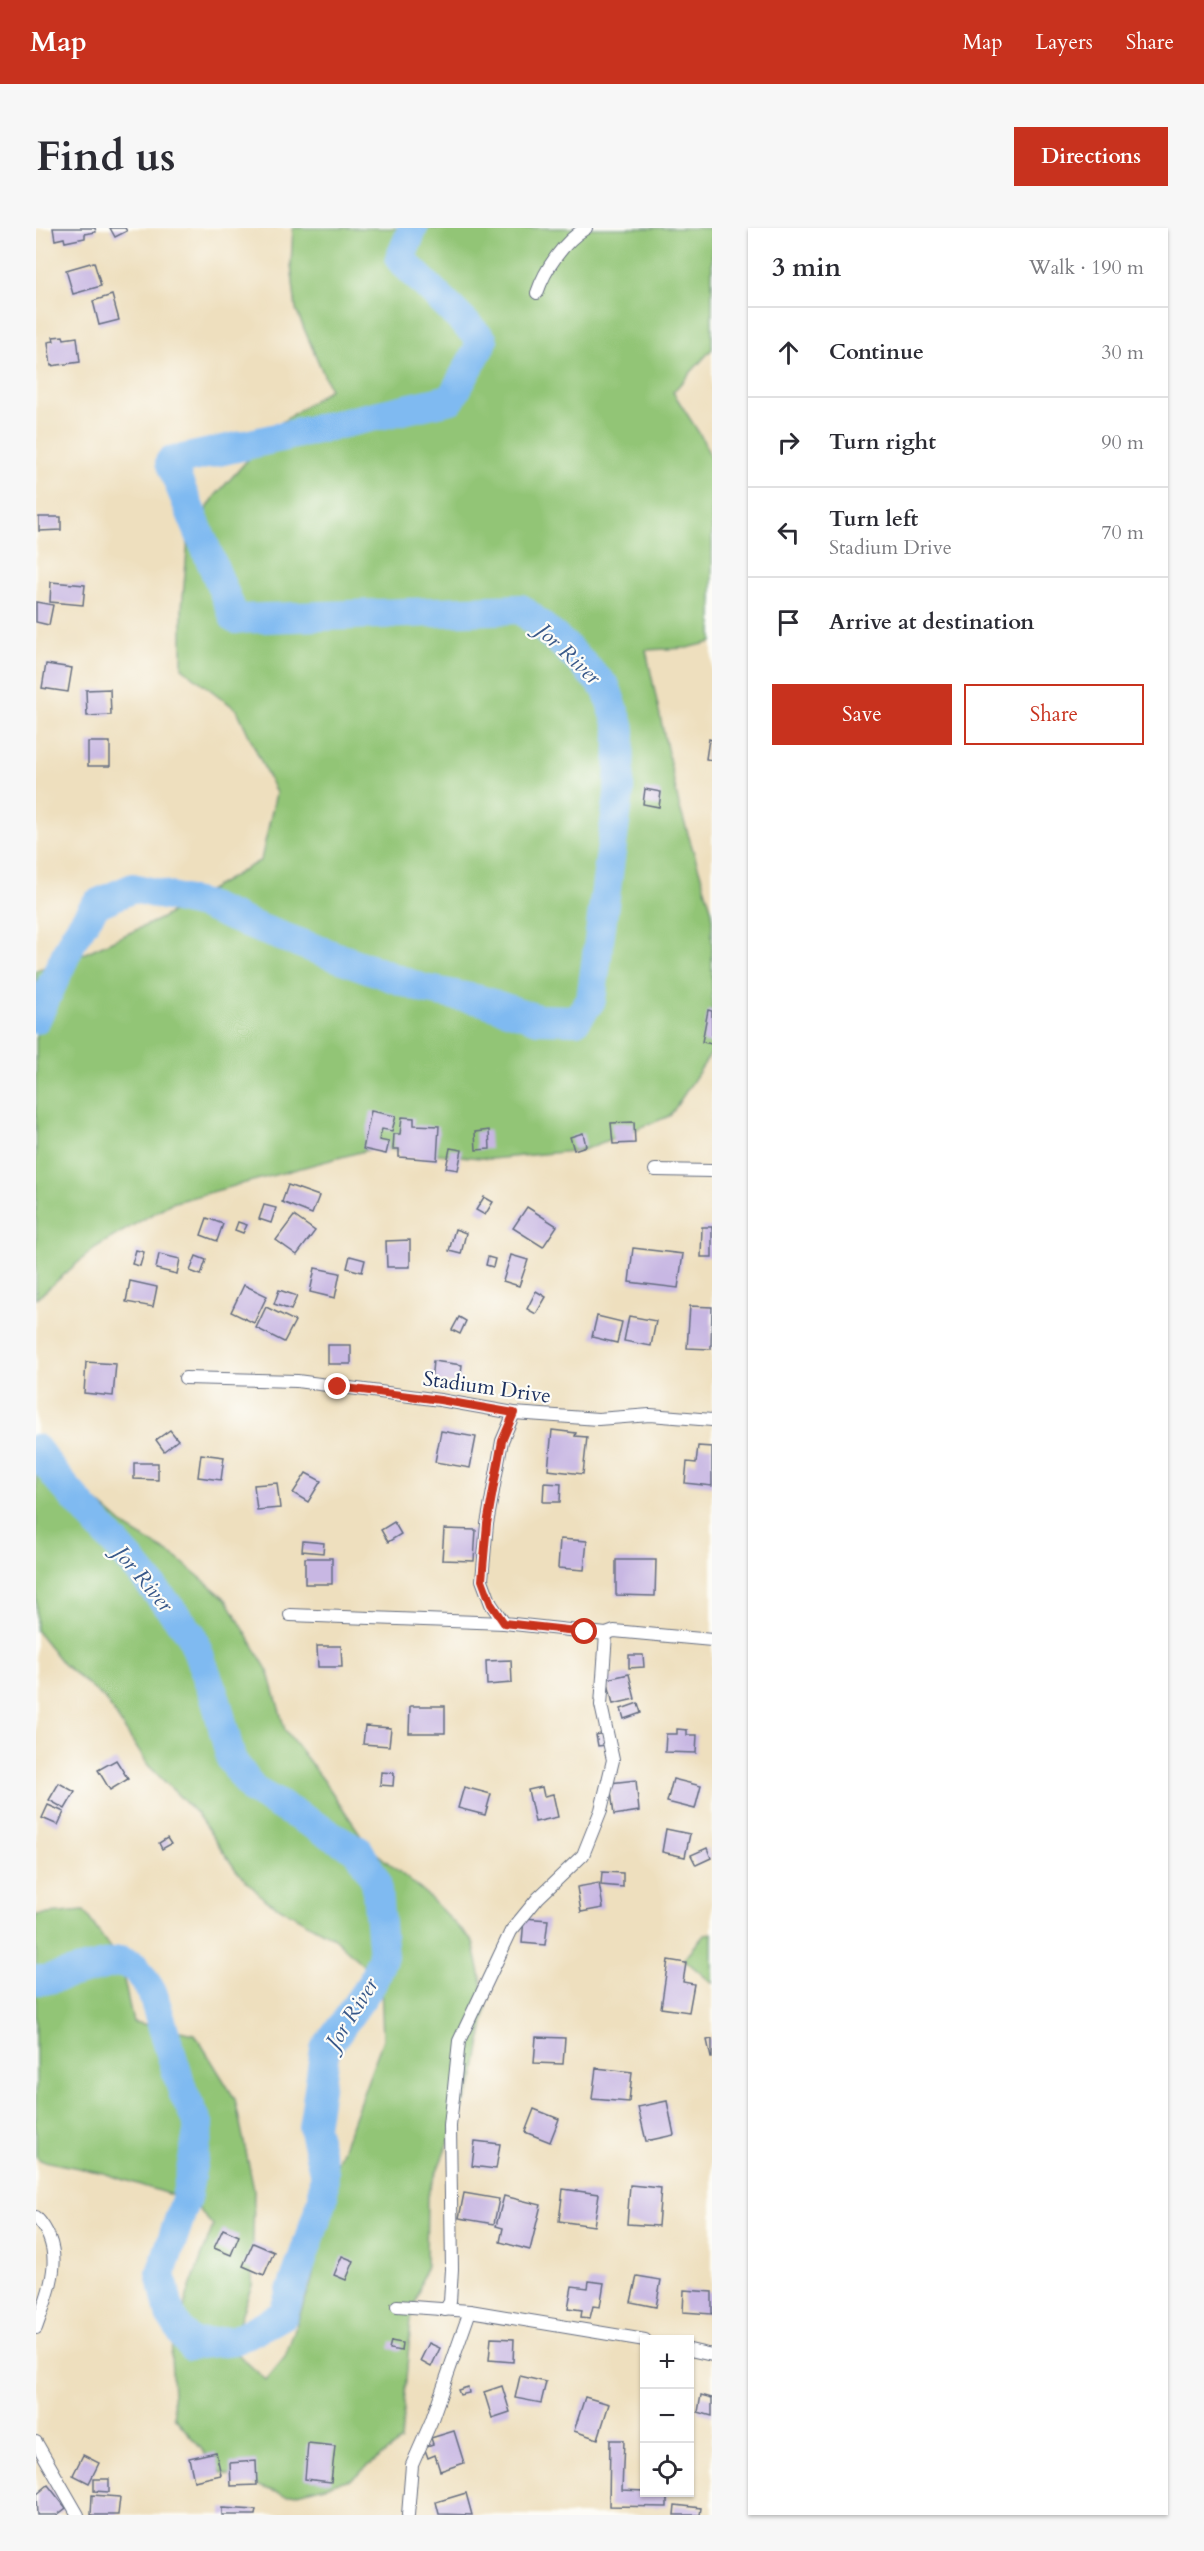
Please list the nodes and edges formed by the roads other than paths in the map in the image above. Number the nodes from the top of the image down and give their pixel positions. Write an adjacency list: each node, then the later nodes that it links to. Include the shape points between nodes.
1 (586, 228): 2 (street, via 574,235 542,277)
2 (537, 293)
3 (655, 1170): 4 (street)
4 (712, 1170)
5 (185, 1378): 6 (street, Stadium Drive, via 297,1382)
6 (514, 1413): 7 (street, Stadium Drive, via 598,1419 650,1415); 9 (street, via 502,1441 487,1524 482,1580)
7 (712, 1420)
8 (290, 1615): 9 (street)
9 (504, 1623): 10 (street)
10 (606, 1634): 11 (street); 14 (street, via 601,1705 613,1760 601,1810 583,1855 537,1898 511,1931 459,2041 450,2126 452,2269 450,2302)
11 (712, 1640)
12 (36, 2217): 16 (street, via 56,2262)
13 (397, 2306): 14 (street)
14 (445, 2310): 15 (street)
15 (470, 2311): 17 (street); 22 (street, via 412,2465)
16 (36, 2328)
17 (640, 2339)
18 (694, 2351): 19 (street)
19 (712, 2355)
20 (36, 2442): 21 (street)
21 (78, 2515)
22 (408, 2515)

